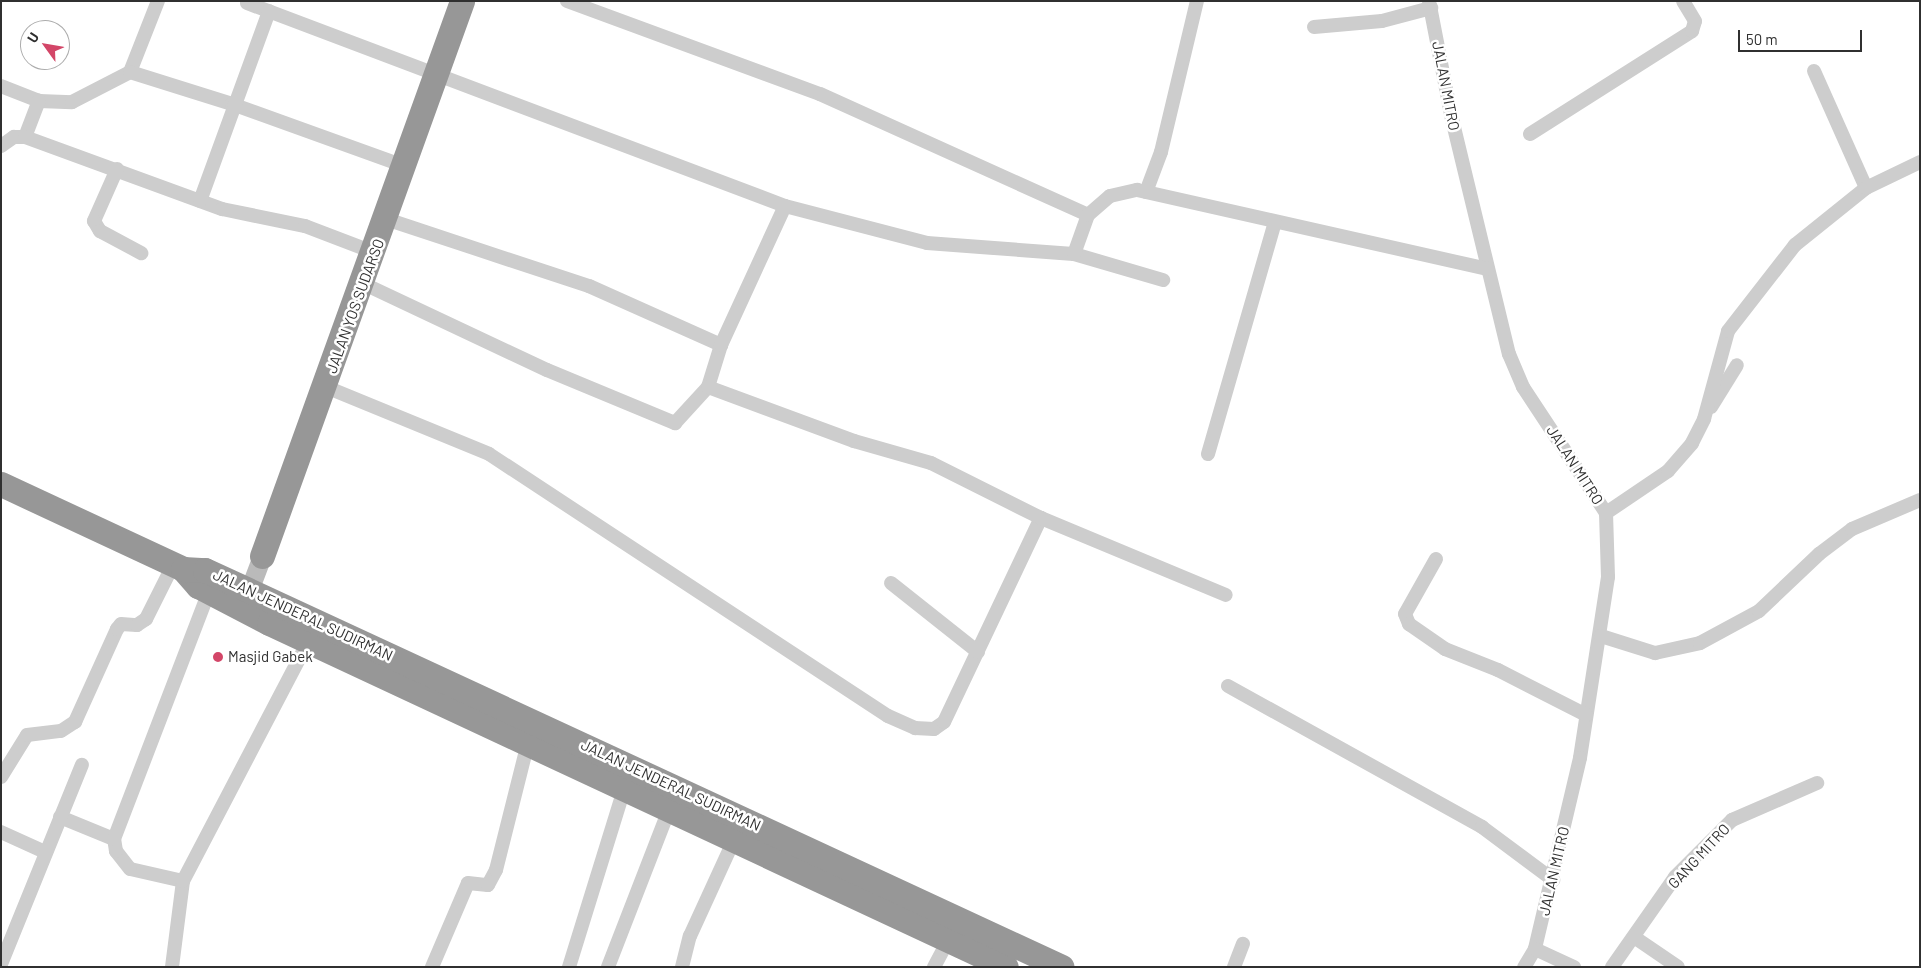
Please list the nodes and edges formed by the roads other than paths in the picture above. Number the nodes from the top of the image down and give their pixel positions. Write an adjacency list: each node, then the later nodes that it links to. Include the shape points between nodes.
1 (158, 1): 11 (street)
2 (462, 1): 12 (highway, JALAN YOS SUDARSO)
3 (567, 1): 26 (street, via 820,94)
4 (1197, 1): 23 (street, via 1161,152)
5 (1684, 1): 16 (street, via 1695,21 1692,31)
6 (246, 2): 8 (street)
7 (1430, 5): 9 (street, via 1382,21); 32 (street, JALAN MITRO)
8 (268, 11): 12 (street); 15 (street)
9 (1314, 27)
10 (1814, 71): 22 (street)
11 (130, 72): 14 (street, via 72,102); 15 (street)
12 (435, 75): 20 (highway, JALAN YOS SUDARSO); 25 (street)
13 (1, 86): 14 (street)
14 (39, 101): 17 (street)
15 (232, 104): 20 (street); 24 (street)
16 (1530, 134)
17 (25, 137): 18 (street, via 14,137); 21 (street)
18 (1, 146)
19 (1920, 162): 22 (street)
20 (404, 166): 27 (highway, JALAN YOS SUDARSO)
21 (116, 169): 24 (street); 30 (street, via 94,221 100,231)
22 (1861, 191): 39 (street, via 1833,210 1795,245 1728,331)
23 (1146, 192): 26 (street, via 1130,190 1110,196); 28 (street)
24 (200, 201): 29 (street, via 240,214 305,226)
25 (785, 206): 31 (street, via 927,243); 35 (street)
26 (1088, 215): 31 (street)
27 (386, 219): 29 (highway, JALAN YOS SUDARSO); 35 (street, via 589,286)
28 (1275, 222): 32 (street); 40 (street)
29 (374, 252): 34 (highway, JALAN YOS SUDARSO)
30 (141, 253)
31 (1074, 254): 33 (street)
32 (1487, 269): 43 (street, JALAN MITRO, via 1496,311 1523,387)
33 (1163, 280)
34 (362, 283): 37 (highway, JALAN YOS SUDARSO); 38 (street, via 547,370 672,423 679,421)
35 (721, 345): 38 (street)
36 (1737, 365): 39 (street)
37 (326, 387): 45 (highway, JALAN YOS SUDARSO); 54 (street, via 490,454 888,716 915,728 934,729 944,722)
38 (708, 387): 44 (street, via 854,442 931,463)
39 (1704, 419): 43 (street, via 1692,443 1668,470)
40 (1208, 454)
41 (1, 484): 47 (highway)
42 (1917, 506): 52 (street, via 1852,529 1819,554 1759,611 1700,643 1655,653)
43 (1606, 513): 52 (street, JALAN MITRO, via 1608,577)
44 (1041, 518): 50 (street); 54 (street)
45 (262, 556): 51 (street, JALAN YOS SUDARSO)
46 (1436, 559): 56 (street, via 1405,614 1410,624 1445,649 1498,670)
47 (178, 567): 49 (highway, JALAN JENDERAL SUDIRMAN); 51 (highway, JALAN JENDERAL SUDIRMAN, via 206,570); 59 (street, via 146,619 137,625 121,624 117,629 75,722 61,731 27,734)
48 (891, 583): 54 (street)
49 (209, 592): 51 (highway, JALAN JENDERAL SUDIRMAN); 65 (street)
50 (1226, 595)
51 (245, 600): 53 (highway, JALAN JENDERAL SUDIRMAN); 70 (highway, JALAN JENDERAL SUDIRMAN)
52 (1601, 636): 56 (street, JALAN MITRO)
53 (308, 642): 57 (highway, JALAN JENDERAL SUDIRMAN); 69 (street)
54 (978, 652)
55 (1228, 686): 68 (street, via 1482,827)
56 (1586, 716): 68 (street, JALAN MITRO)
57 (528, 743): 61 (highway, JALAN JENDERAL SUDIRMAN); 77 (street, via 496,870 488,885 468,884)
58 (82, 765): 63 (street)
59 (1, 777)
60 (1817, 782): 71 (street, GANG MITRO, via 1732,820 1675,877)
61 (624, 789): 62 (highway, JALAN JENDERAL SUDIRMAN); 78 (street)
62 (669, 810): 66 (highway, JALAN JENDERAL SUDIRMAN); 79 (street)
63 (60, 817): 65 (street); 67 (street)
64 (1, 832): 67 (street)
65 (114, 839): 69 (street, via 116,851 130,869)
66 (734, 840): 70 (highway, JALAN JENDERAL SUDIRMAN); 80 (street, via 690,936)
67 (45, 852): 75 (street)
68 (1553, 880): 74 (street, JALAN MITRO)
69 (183, 881): 76 (street)
70 (864, 887): 72 (highway, JALAN JENDERAL SUDIRMAN); 83 (highway, JALAN JENDERAL SUDIRMAN)
71 (1634, 937): 87 (street, GANG MITRO); 88 (street)
72 (948, 941): 81 (street); 82 (highway, JALAN JENDERAL SUDIRMAN)
73 (1243, 944): 84 (street)
74 (1535, 949): 85 (street, JALAN MITRO); 86 (street)
75 (1, 964)
76 (172, 967)
77 (432, 967)
78 (569, 967)
79 (608, 967)
80 (682, 967)
81 (934, 967)
82 (1006, 967)
83 (1062, 967)
84 (1234, 967)
85 (1524, 967)
86 (1574, 967)
87 (1612, 967)
88 (1678, 967)

